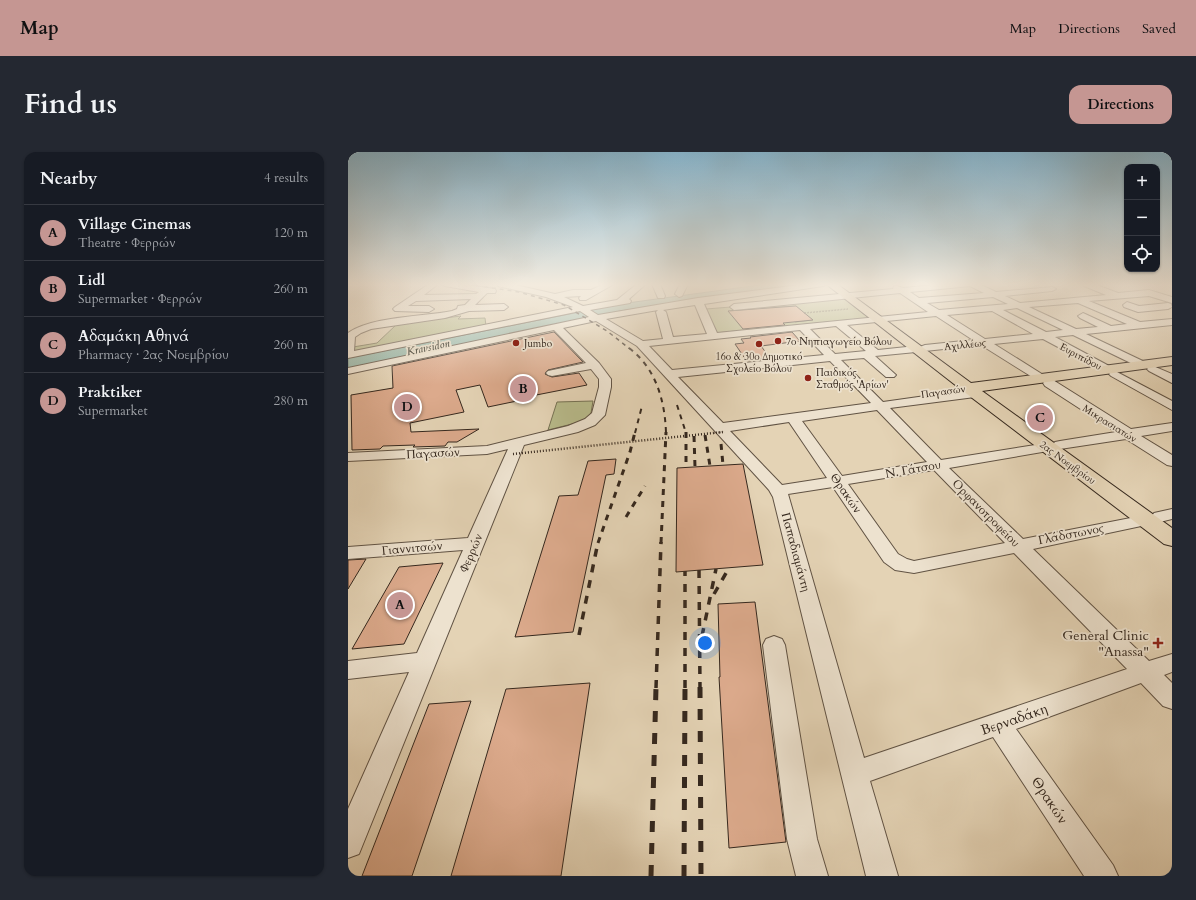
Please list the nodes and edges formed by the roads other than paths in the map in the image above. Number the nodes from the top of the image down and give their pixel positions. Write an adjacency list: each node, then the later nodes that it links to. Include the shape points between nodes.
1 (408, 318): 15 (street)
2 (426, 318): 15 (street)
3 (489, 318): 21 (street)
4 (532, 318): 21 (street)
5 (592, 318): 22 (street)
6 (596, 318): 30 (street, Παπαδιαμάντη)
7 (663, 318): 28 (street)
8 (705, 318): 27 (street)
9 (881, 318): 16 (street); 31 (main road, 2ας Νοεμβρίου)
10 (944, 318): 29 (street, Μικρασιατών)
11 (1011, 318): 26 (street, Ευριπίδου)
12 (1044, 318): 25 (street)
13 (1087, 318): 23 (street)
14 (1120, 318): 19 (street)
15 (404, 321): 18 (street)
16 (838, 322): 20 (street); 33 (street)
17 (1172, 322): 19 (street, Αχιλλέως)
18 (382, 325): 24 (street); 32 (street, via 379,329 366,334 363,340)
19 (1138, 325): 23 (street, Αχιλλέως)
20 (802, 326): 27 (street); 34 (street, Ορφανοτροφείου)
21 (490, 327): 32 (street)
22 (556, 327): 36 (street); 39 (street)
23 (1109, 328): 25 (street, Αχιλλέως)
24 (350, 332): 32 (street)
25 (1074, 332): 26 (street, Αχιλλέως); 38 (street)
26 (1043, 335): 29 (street, Αχιλλέως); 40 (street, Ευριπίδου)
27 (713, 336): 28 (street)
28 (669, 341): 30 (street)
29 (982, 342): 31 (street, Αχιλλέως); 45 (street, Μικρασιατών)
30 (641, 344): 42 (street, Παπαδιαμάντη)
31 (921, 348): 33 (street, Αχιλλέως); 46 (main road, 2ας Νοεμβρίου)
32 (348, 351)
33 (870, 353): 34 (street, Αχιλλέως); 43 (street)
34 (832, 358): 42 (street, Αχιλλέως); 47 (street, Ορφανοτροφείου)
35 (1172, 361): 38 (main road, Παγασών)
36 (594, 365): 41 (street); 54 (street, via 606,384 597,416 577,428)
37 (1172, 366): 38 (main road, Παγασών)
38 (1148, 367): 40 (main road, Παγασών); 44 (street)
39 (348, 371)
40 (1111, 372): 45 (main road, Παγασών); 48 (street, Ευριπίδου)
41 (552, 373)
42 (670, 374): 50 (street, Παπαδιαμάντη)
43 (890, 375)
44 (1172, 379)
45 (1045, 381): 46 (main road, Παγασών); 52 (street, Μικρασιατών)
46 (977, 390): 47 (street, Παγασών); 53 (main road, 2ας Νοεμβρίου)
47 (877, 404): 49 (street, Παγασών); 50 (street, Παγασών); 57 (street, Ορφανοτροφείου)
48 (1172, 406)
49 (793, 418): 50 (street, Παγασών); 58 (street, Θρακών)
50 (720, 427): 59 (street, Παπαδιαμάντη)
51 (1172, 427): 52 (street, Ν. Γάτσου)
52 (1129, 434): 53 (street, Ν. Γάτσου); 56 (street, Μικρασιατών)
53 (1054, 446): 57 (street, Ν. Γάτσου); 60 (main road, 2ας Νοεμβρίου)
54 (515, 448): 55 (street, Παγασών); 62 (street, Φερρών)
55 (351, 460)
56 (1172, 462)
57 (938, 465): 58 (street, Ν. Γάτσου); 63 (street, Ορφανοτροφείου)
58 (838, 482): 59 (street, Ν. Γάτσου); 65 (street, Θρακών, via 892,558)
59 (778, 491): 73 (street, Παπαδιαμάντη)
60 (1162, 519): 61 (main road, 2ας Νοεμβρίου); 63 (street, Γλάδστωνος)
61 (1172, 539)
62 (475, 543): 64 (street, Γιαννιτσών); 67 (street, Φερρών)
63 (1018, 545): 65 (street, Γλάδστωνος, via 914,567); 70 (street, Ορφανοτροφείου)
64 (348, 553)
65 (902, 565)
66 (774, 645): 75 (street, via 802,839)
67 (425, 661): 69 (street); 74 (street, Φερρών)
68 (1172, 663): 70 (street, Βερναδάκη)
69 (348, 670)
70 (1145, 672): 71 (street, Ορφανοτροφείου); 72 (street, Βερναδάκη)
71 (1172, 699)
72 (998, 724): 73 (street, Βερναδάκη); 77 (street, Θρακών)
73 (855, 774): 76 (street, Παπαδιαμάντη)
74 (348, 842)
75 (812, 876)
76 (882, 876)
77 (1102, 876)

